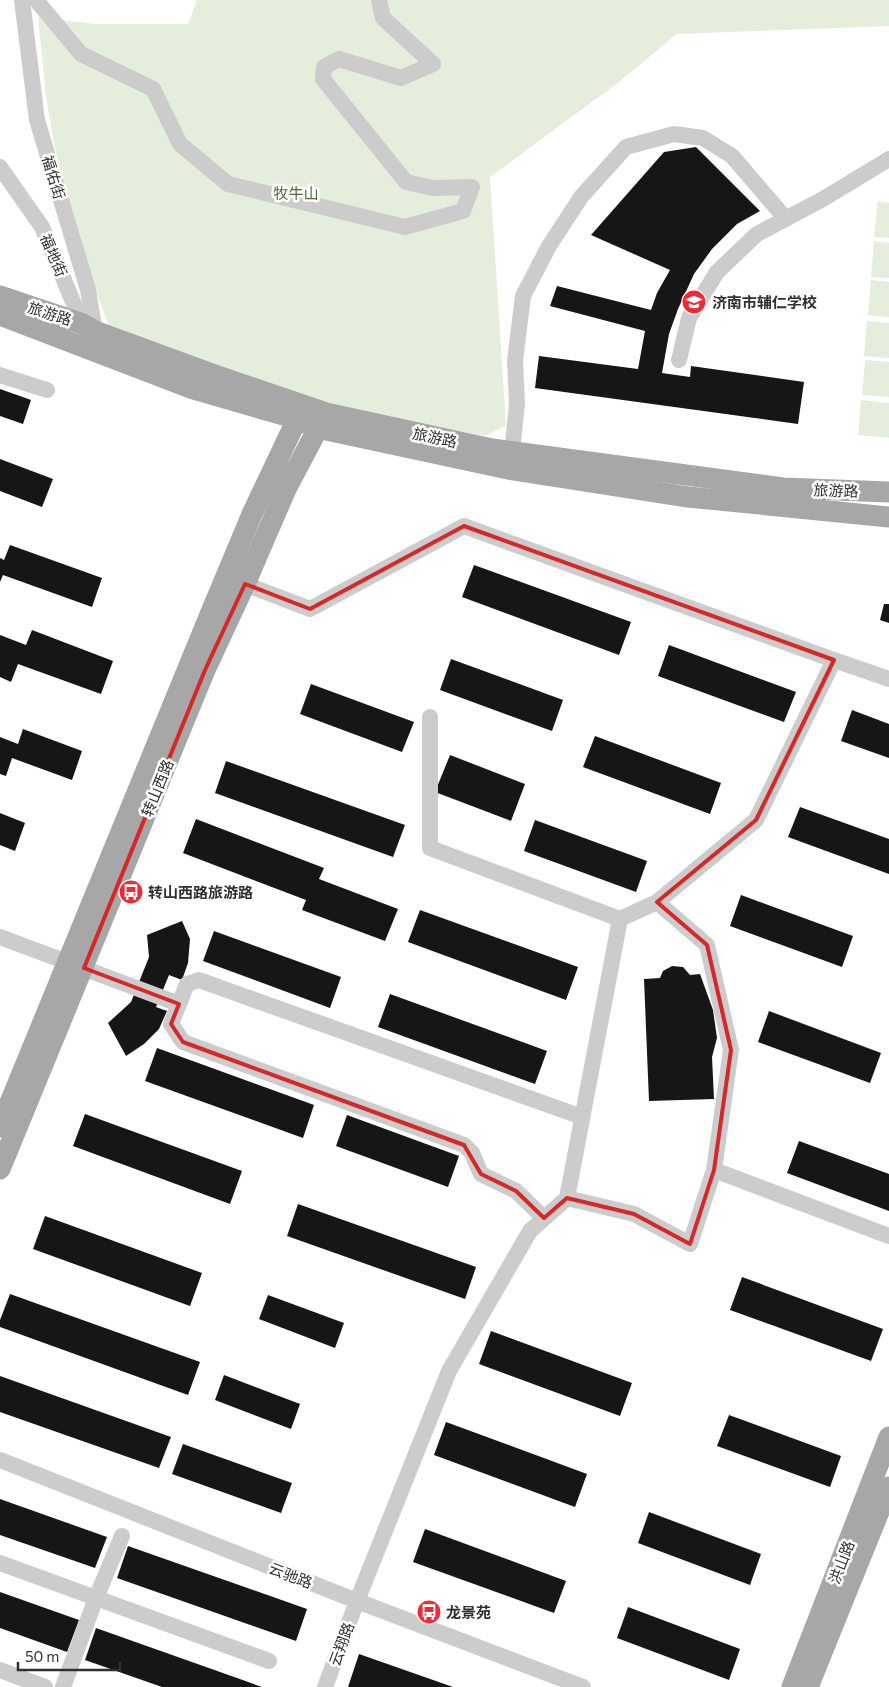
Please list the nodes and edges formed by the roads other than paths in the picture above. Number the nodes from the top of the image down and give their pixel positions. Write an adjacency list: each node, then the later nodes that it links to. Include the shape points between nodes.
1 (22, 0): 9 (street, 福佑街, via 37,120 88,290)
2 (36, 0): 3 (street, via 82,54 153,90 180,144 228,184 405,228 463,211 472,187 433,188 406,182 323,79 324,67 339,59 401,78 433,64 383,18)
3 (379, 0)
4 (889, 159): 6 (street)
5 (0, 167): 9 (street, 福地街, via 42,227)
6 (786, 219): 10 (street, via 757,234 717,272 689,318); 15 (street, via 732,156 703,138 674,134 626,147 582,197 549,246 523,296 515,361 517,404)
7 (0, 296): 9 (main road, 旅游路)
8 (0, 315): 9 (main road, 旅游路)
9 (90, 335): 13 (main road, 旅游路, via 193,390)
10 (679, 360)
11 (0, 375): 12 (street)
12 (47, 390)
13 (299, 412): 14 (main road, 旅游路); 25 (main road, 转山西路, via 241,540)
14 (322, 420): 15 (main road, 旅游路); 17 (main road, 旅游路, via 517,471 688,497); 18 (main road, 转山西路, via 286,489)
15 (512, 452): 16 (main road, 旅游路, via 783,488)
16 (889, 492)
17 (889, 517)
18 (245, 584): 19 (street, via 310,609 464,526); 25 (main road, 转山西路)
19 (834, 660): 20 (street); 22 (street, via 756,820)
20 (889, 679)
21 (430, 717): 23 (street, via 430,848)
22 (657, 902): 23 (street); 30 (street, via 707,945 731,1050)
23 (620, 919): 27 (street)
24 (0, 937): 25 (street)
25 (76, 965): 26 (street); 28 (main road, 转山西路); 29 (main road, 转山西路)
26 (179, 1004): 27 (street, via 187,984 199,980); 32 (street, via 171,1024 183,1042 464,1145 472,1153 481,1174 516,1191)
27 (582, 1118): 31 (street)
28 (0, 1127)
29 (0, 1169)
30 (714, 1170): 31 (street, via 690,1244 634,1214); 33 (street)
31 (567, 1198): 32 (street, 云翔路)
32 (544, 1218): 40 (street, 云翔路, via 530,1231 448,1371)
33 (889, 1236)
34 (889, 1436): 47 (main road, 洪山路)
35 (0, 1460): 40 (street, 云驰路)
36 (889, 1487): 48 (main road, 洪山路)
37 (122, 1536): 39 (street)
38 (0, 1563): 39 (street)
39 (96, 1598): 41 (street); 44 (street)
40 (357, 1601): 45 (street, 云翔路); 46 (street, 云驰路)
41 (269, 1661)
42 (0, 1670): 43 (street)
43 (45, 1687)
44 (63, 1687)
45 (325, 1687)
46 (583, 1687)
47 (792, 1687)
48 (808, 1687)

